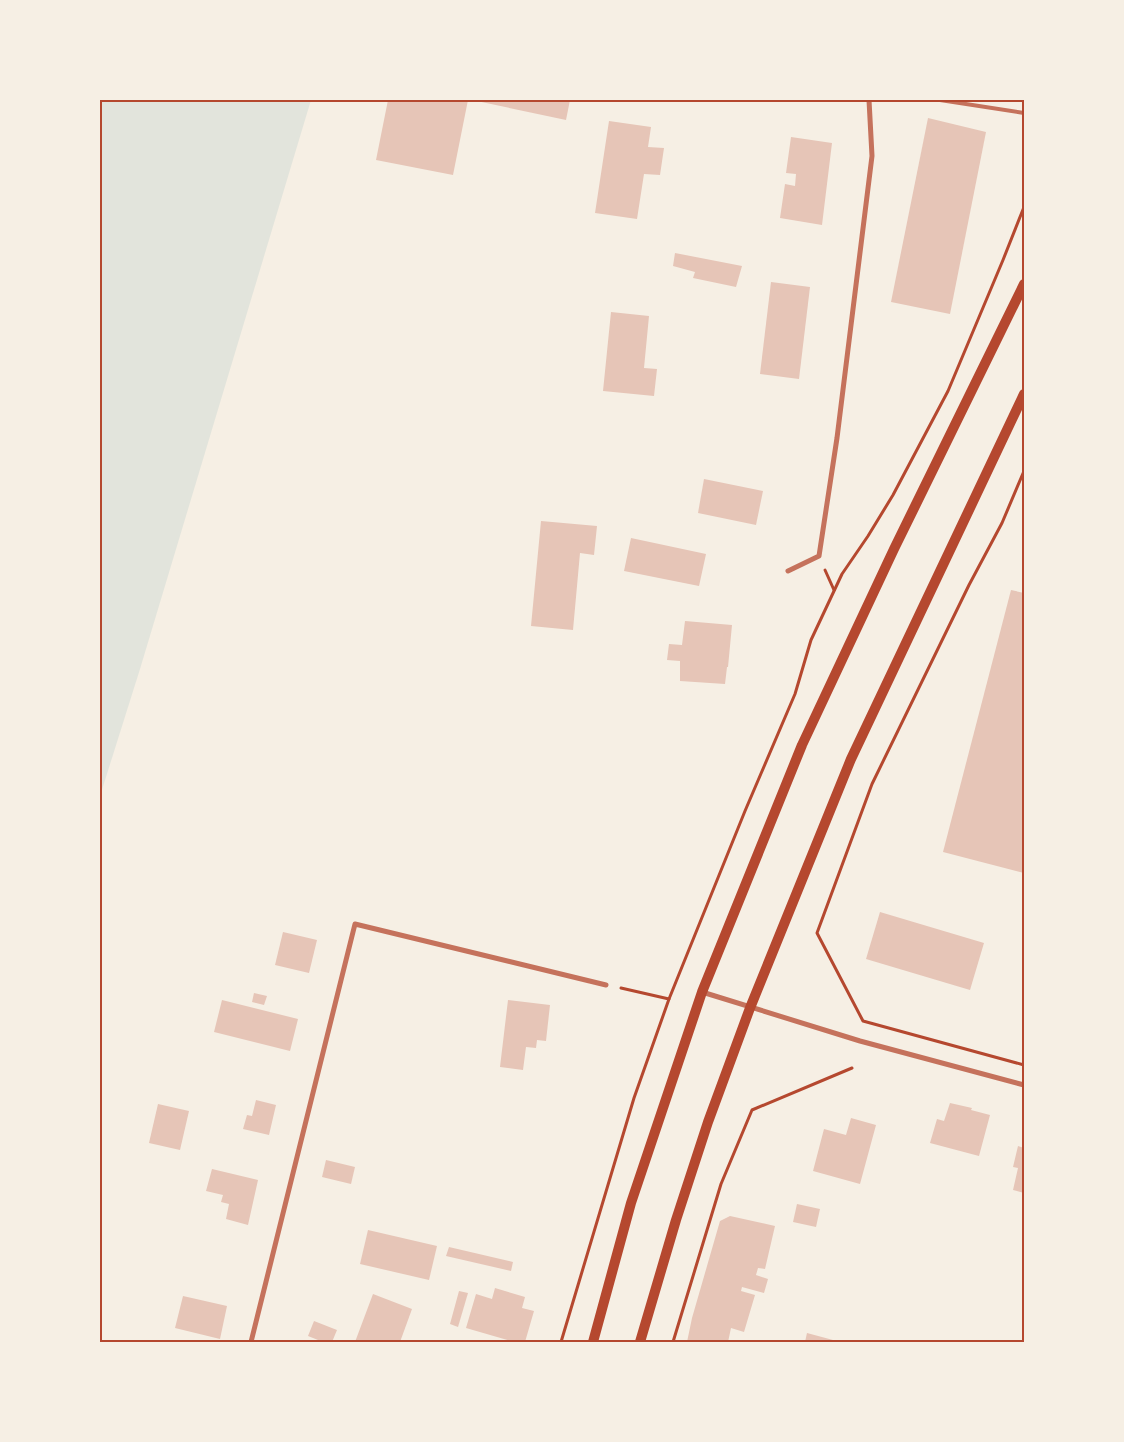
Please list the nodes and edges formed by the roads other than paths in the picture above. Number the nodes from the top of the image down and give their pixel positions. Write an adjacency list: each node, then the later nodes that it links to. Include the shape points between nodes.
1 (869, 100): 6 (street, via 872,156 837,438 818,556)
2 (940, 100): 3 (lane)
3 (1024, 114)
4 (1024, 284): 8 (main road, via 802,745)
5 (1024, 394): 9 (main road, via 852,759)
6 (788, 571)
7 (606, 985): 11 (street, via 355,924)
8 (702, 992): 9 (street); 12 (main road, via 631,1203)
9 (750, 1008): 10 (street); 13 (main road, via 708,1122)
10 (1024, 1085)
11 (251, 1342)
12 (593, 1342)
13 (640, 1342)

